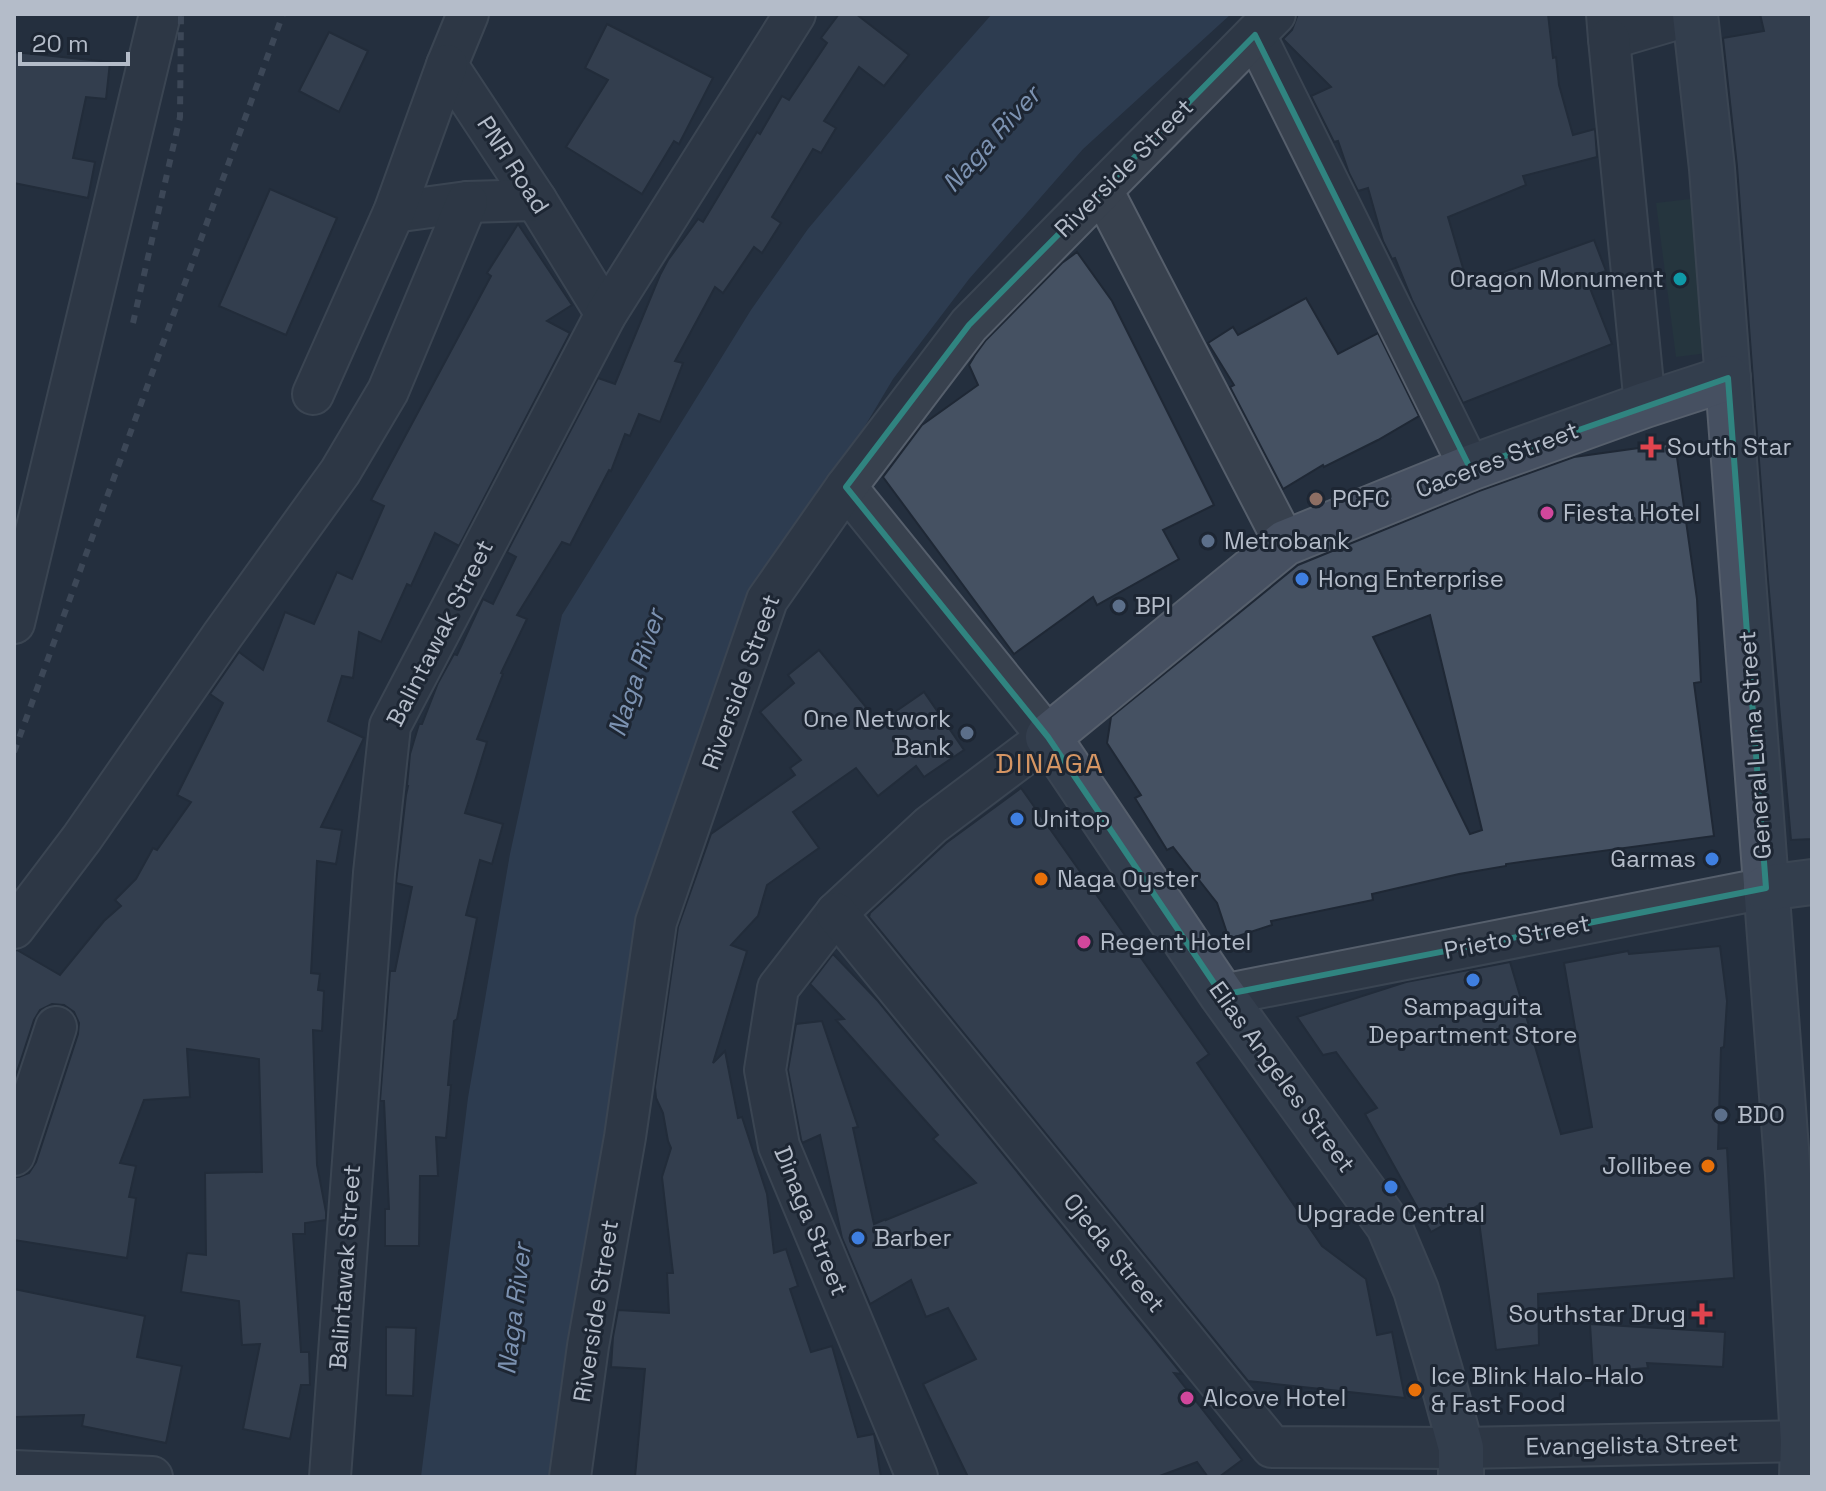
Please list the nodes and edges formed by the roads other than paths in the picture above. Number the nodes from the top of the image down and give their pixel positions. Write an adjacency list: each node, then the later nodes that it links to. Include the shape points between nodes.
1 (160, 14): 19 (street)
2 (468, 14): 7 (street)
3 (795, 14): 12 (street, Balintawak Street)
4 (1694, 14): 6 (street); 13 (main road, General Luna Street)
5 (1265, 25): 8 (street, Riverside Street); 16 (street)
6 (1608, 26): 15 (street)
7 (447, 65): 9 (street, PNR Road); 11 (street)
8 (1102, 190): 17 (street, Riverside Street, via 969,325); 18 (street)
9 (536, 200): 10 (street); 12 (street, PNR Road)
10 (467, 202): 11 (street); 24 (street, via 388,391 340,472)
11 (394, 212): 14 (street)
12 (606, 314): 33 (street, Balintawak Street, via 390,726 374,873)
13 (1728, 378): 15 (main road, Caceres Street); 22 (main road, General Luna Street)
14 (313, 394)
15 (1645, 405): 16 (main road, Caceres Street)
16 (1470, 468): 18 (main road, Caceres Street)
17 (846, 487): 20 (street, Elias Angeles Street); 34 (street, Riverside Street, via 767,600 656,922)
18 (1285, 543): 20 (main road, Caceres Street)
19 (14, 623)
20 (1048, 737): 23 (street, Dinaga Street, via 931,825); 25 (main road, Elias Angeles Street)
21 (1812, 882): 22 (main road, Prieto Street)
22 (1766, 888): 25 (street, Prieto Street); 28 (main road, General Luna Street)
23 (836, 913): 30 (street, Ojeda Street, via 1272,1447); 35 (street, Dinaga Street, via 778,988 765,1070 779,1146)
24 (14, 928)
25 (1222, 995): 30 (main road, Elias Angeles Street, via 1389,1226 1416,1290)
26 (56, 1027): 27 (street)
27 (14, 1155)
28 (1800, 1174): 29 (main road, General Luna Street)
29 (1802, 1459): 30 (street, Evangelista Street)
30 (1461, 1463)
31 (14, 1471): 32 (street)
32 (152, 1477)
33 (330, 1477)
34 (570, 1477)
35 (917, 1477)

